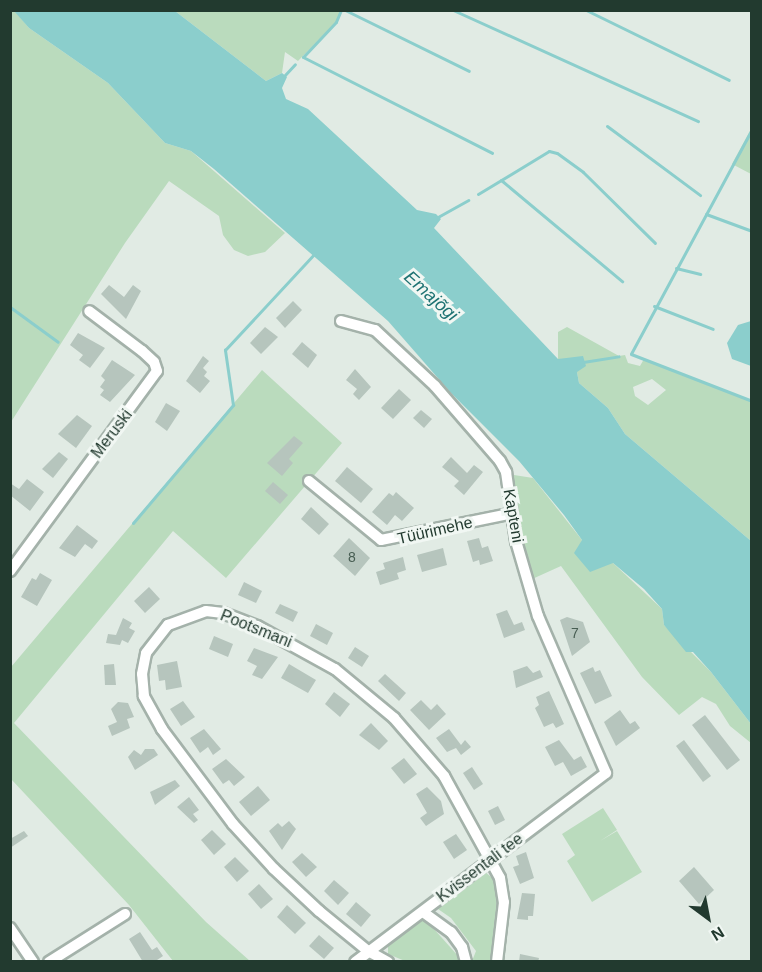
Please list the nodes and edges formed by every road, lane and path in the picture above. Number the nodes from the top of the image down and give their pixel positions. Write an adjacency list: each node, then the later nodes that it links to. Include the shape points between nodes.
1 (89, 311): 5 (street, Meruski, via 142,351 157,371)
2 (340, 321): 4 (street, Kapteni, via 375,330 435,386 500,461 506,472)
3 (309, 481): 4 (street, Tüürimehe, via 381,540)
4 (509, 514): 6 (street, Kapteni, via 542,627)
5 (10, 571)
6 (606, 773): 7 (street, Kvissentali tee)
7 (492, 858): 8 (street, Kvissentali tee); 11 (street, Pootsmani, via 467,812 422,750 370,695 335,669 295,644 223,613 206,611 168,624 146,653 142,674 144,696 162,729 220,808 274,869); 17 (street, Pootsmani, via 504,902)
8 (423, 912): 11 (street, Kvissentali tee); 16 (street, via 451,932 462,947)
9 (125, 914): 13 (street)
10 (10, 928): 12 (street)
11 (368, 951): 14 (street, Kvissentali tee); 15 (street, Pootsmani)
12 (33, 962)
13 (50, 962)
14 (355, 962)
15 (388, 962)
16 (466, 962)
17 (497, 962)

